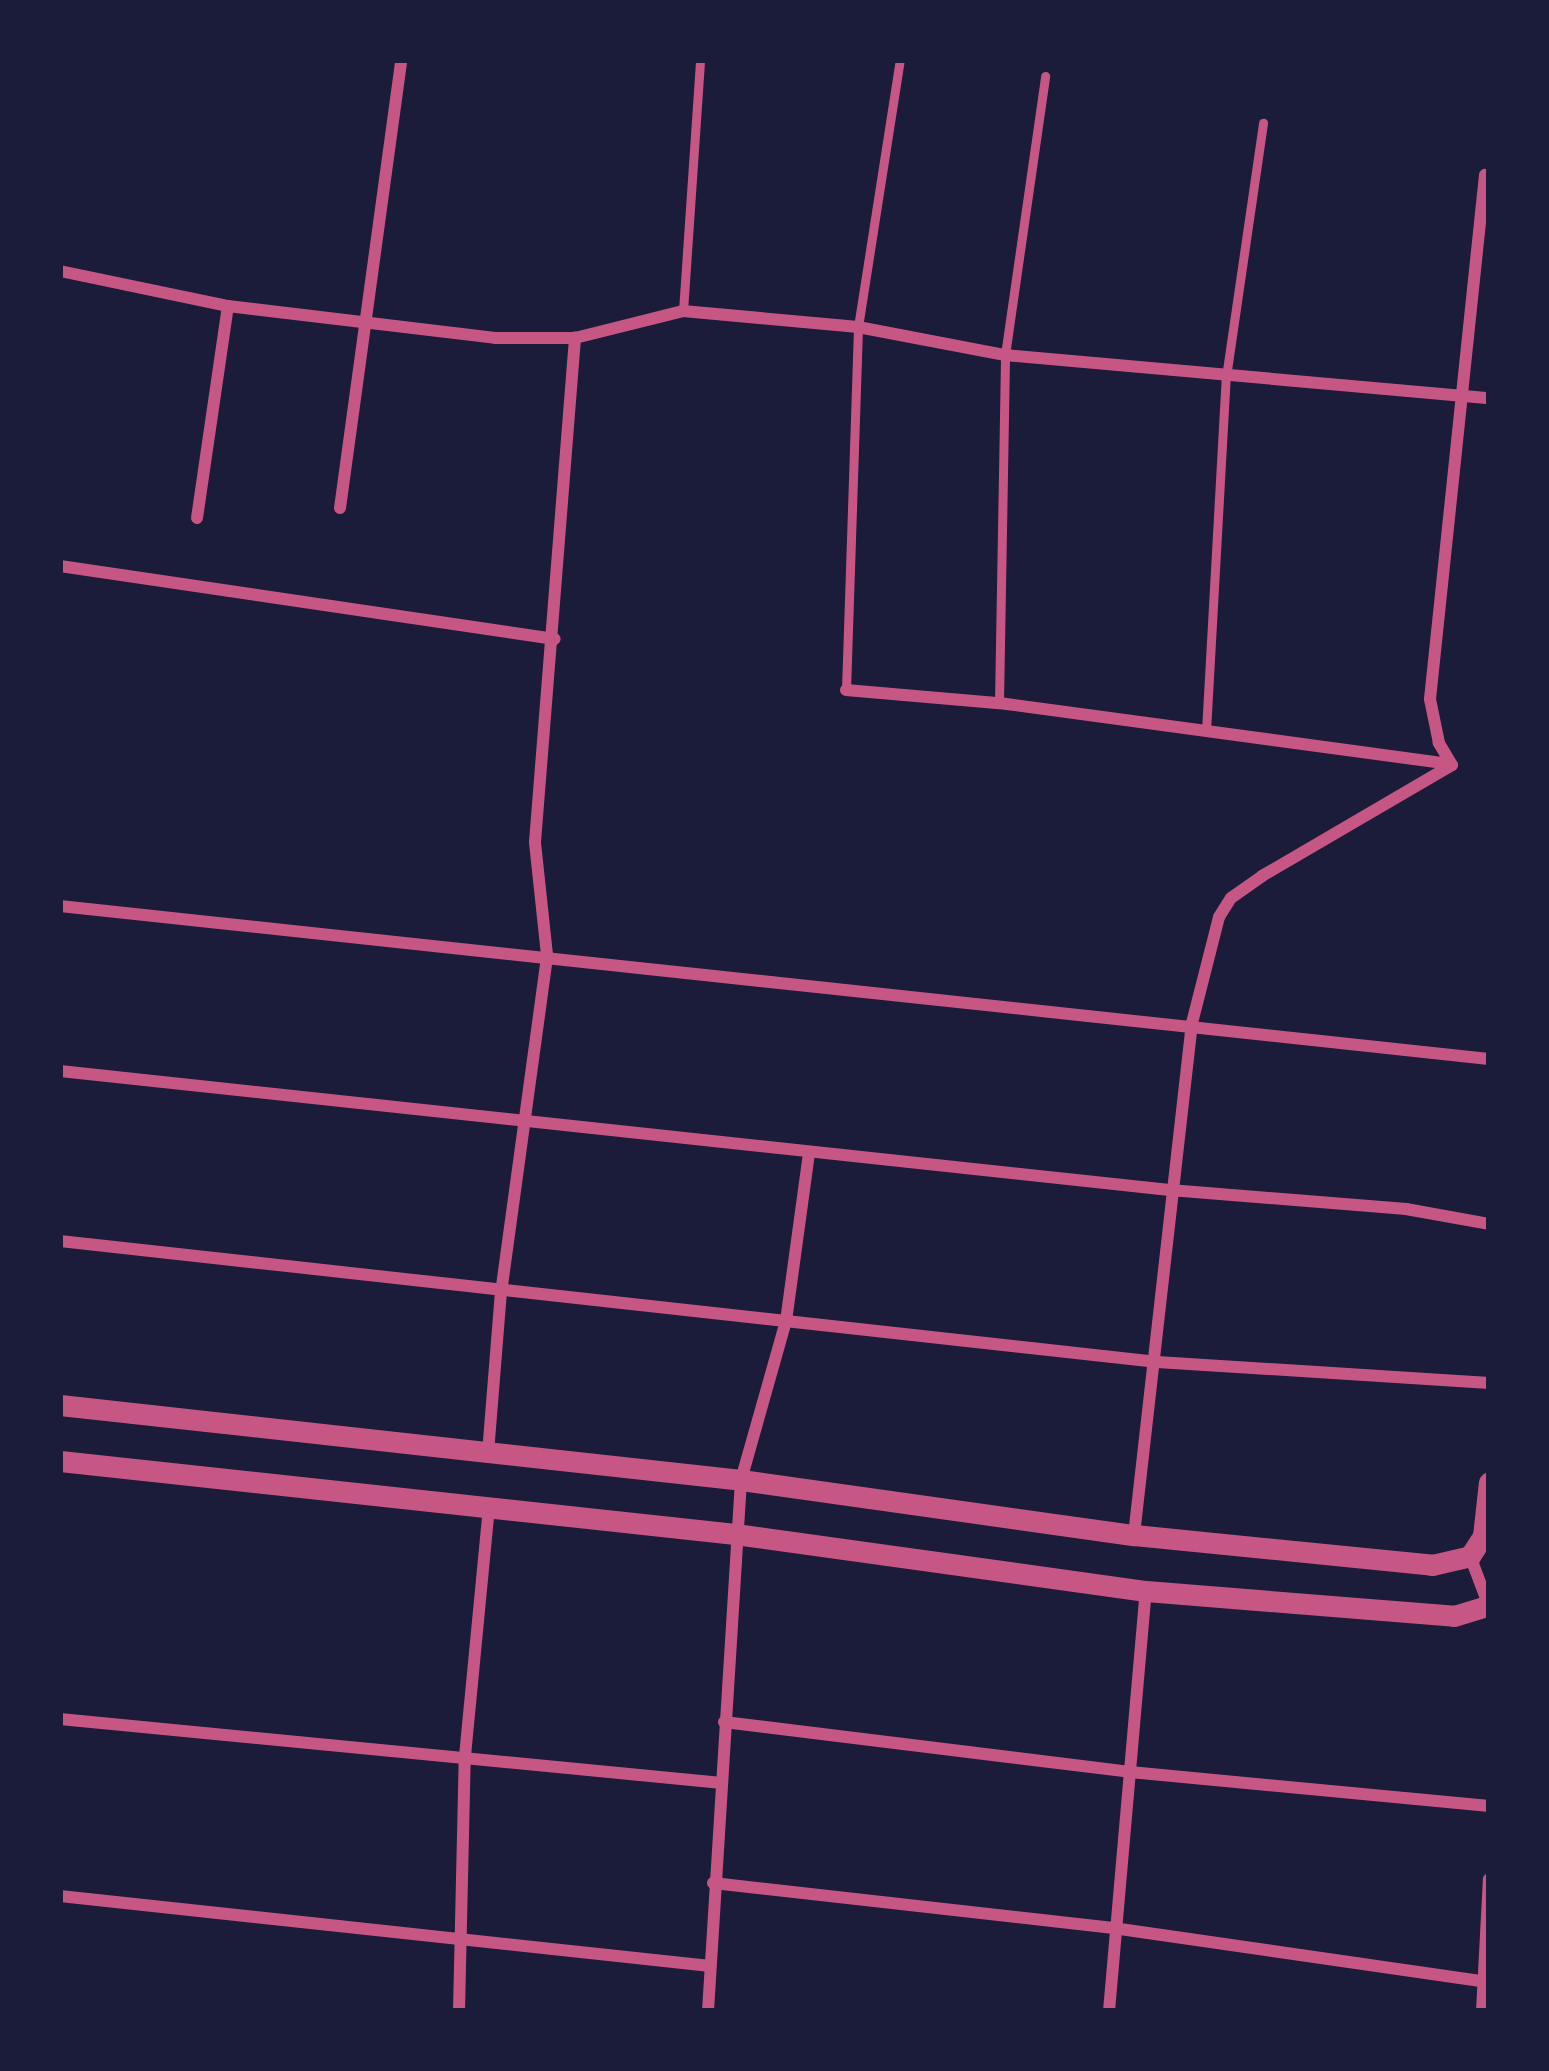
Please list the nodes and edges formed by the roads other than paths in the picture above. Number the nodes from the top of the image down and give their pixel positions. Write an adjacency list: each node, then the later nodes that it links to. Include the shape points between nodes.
1 (401, 60): 10 (street)
2 (700, 60): 9 (lane)
3 (900, 60): 11 (lane)
4 (1045, 76): 13 (lane)
5 (1263, 123): 14 (lane)
6 (1485, 175): 15 (street)
7 (60, 271): 8 (street)
8 (228, 306): 10 (street); 18 (street)
9 (683, 310): 11 (street); 12 (street)
10 (367, 319): 12 (street, via 495,338); 17 (street)
11 (858, 327): 13 (street); 21 (lane)
12 (575, 338): 20 (street)
13 (1005, 355): 14 (street); 22 (lane)
14 (1226, 376): 15 (street); 23 (lane)
15 (1460, 394): 16 (street); 24 (street, via 1430,699)
16 (1489, 398)
17 (340, 508)
18 (197, 518)
19 (60, 566): 20 (street)
20 (554, 639): 26 (street, via 535,842)
21 (846, 690): 22 (street)
22 (999, 703): 23 (street)
23 (1206, 731): 24 (street)
24 (1452, 765): 27 (street, via 1231,898 1219,916)
25 (60, 905): 26 (street)
26 (547, 955): 27 (street); 30 (street)
27 (1192, 1023): 28 (street); 32 (street)
28 (1489, 1059)
29 (60, 1071): 30 (street)
30 (527, 1125): 31 (street); 35 (street)
31 (809, 1153): 32 (street); 36 (street)
32 (1170, 1190): 33 (street, via 1406,1209); 37 (street)
33 (1489, 1224)
34 (60, 1241): 35 (street)
35 (501, 1293): 36 (street); 40 (street)
36 (786, 1321): 37 (street); 42 (street)
37 (1157, 1362): 38 (street); 46 (street)
38 (1489, 1383)
39 (60, 1406): 40 (street)
40 (488, 1454): 42 (street)
41 (60, 1461): 44 (street)
42 (741, 1480): 45 (street); 46 (street)
43 (1489, 1482): 47 (street)
44 (489, 1507): 45 (street); 53 (street)
45 (735, 1534): 49 (street); 52 (street)
46 (1135, 1535): 48 (street, via 1432,1564)
47 (1486, 1537): 48 (street)
48 (1470, 1556): 50 (street)
49 (1146, 1591): 50 (street, via 1454,1616); 54 (street)
50 (1489, 1605)
51 (60, 1719): 53 (street)
52 (724, 1722): 54 (street); 55 (street)
53 (465, 1756): 55 (street); 61 (street)
54 (1130, 1772): 56 (street); 60 (street)
55 (722, 1784): 58 (street)
56 (1489, 1806)
57 (1489, 1879): 63 (street)
58 (713, 1883): 60 (street); 62 (street)
59 (60, 1896): 61 (street)
60 (1113, 1928): 63 (street); 66 (street)
61 (459, 1942): 62 (street); 64 (street)
62 (710, 1966): 65 (street)
63 (1482, 1981): 67 (street)
64 (459, 2011)
65 (708, 2011)
66 (1109, 2011)
67 (1482, 2011)

